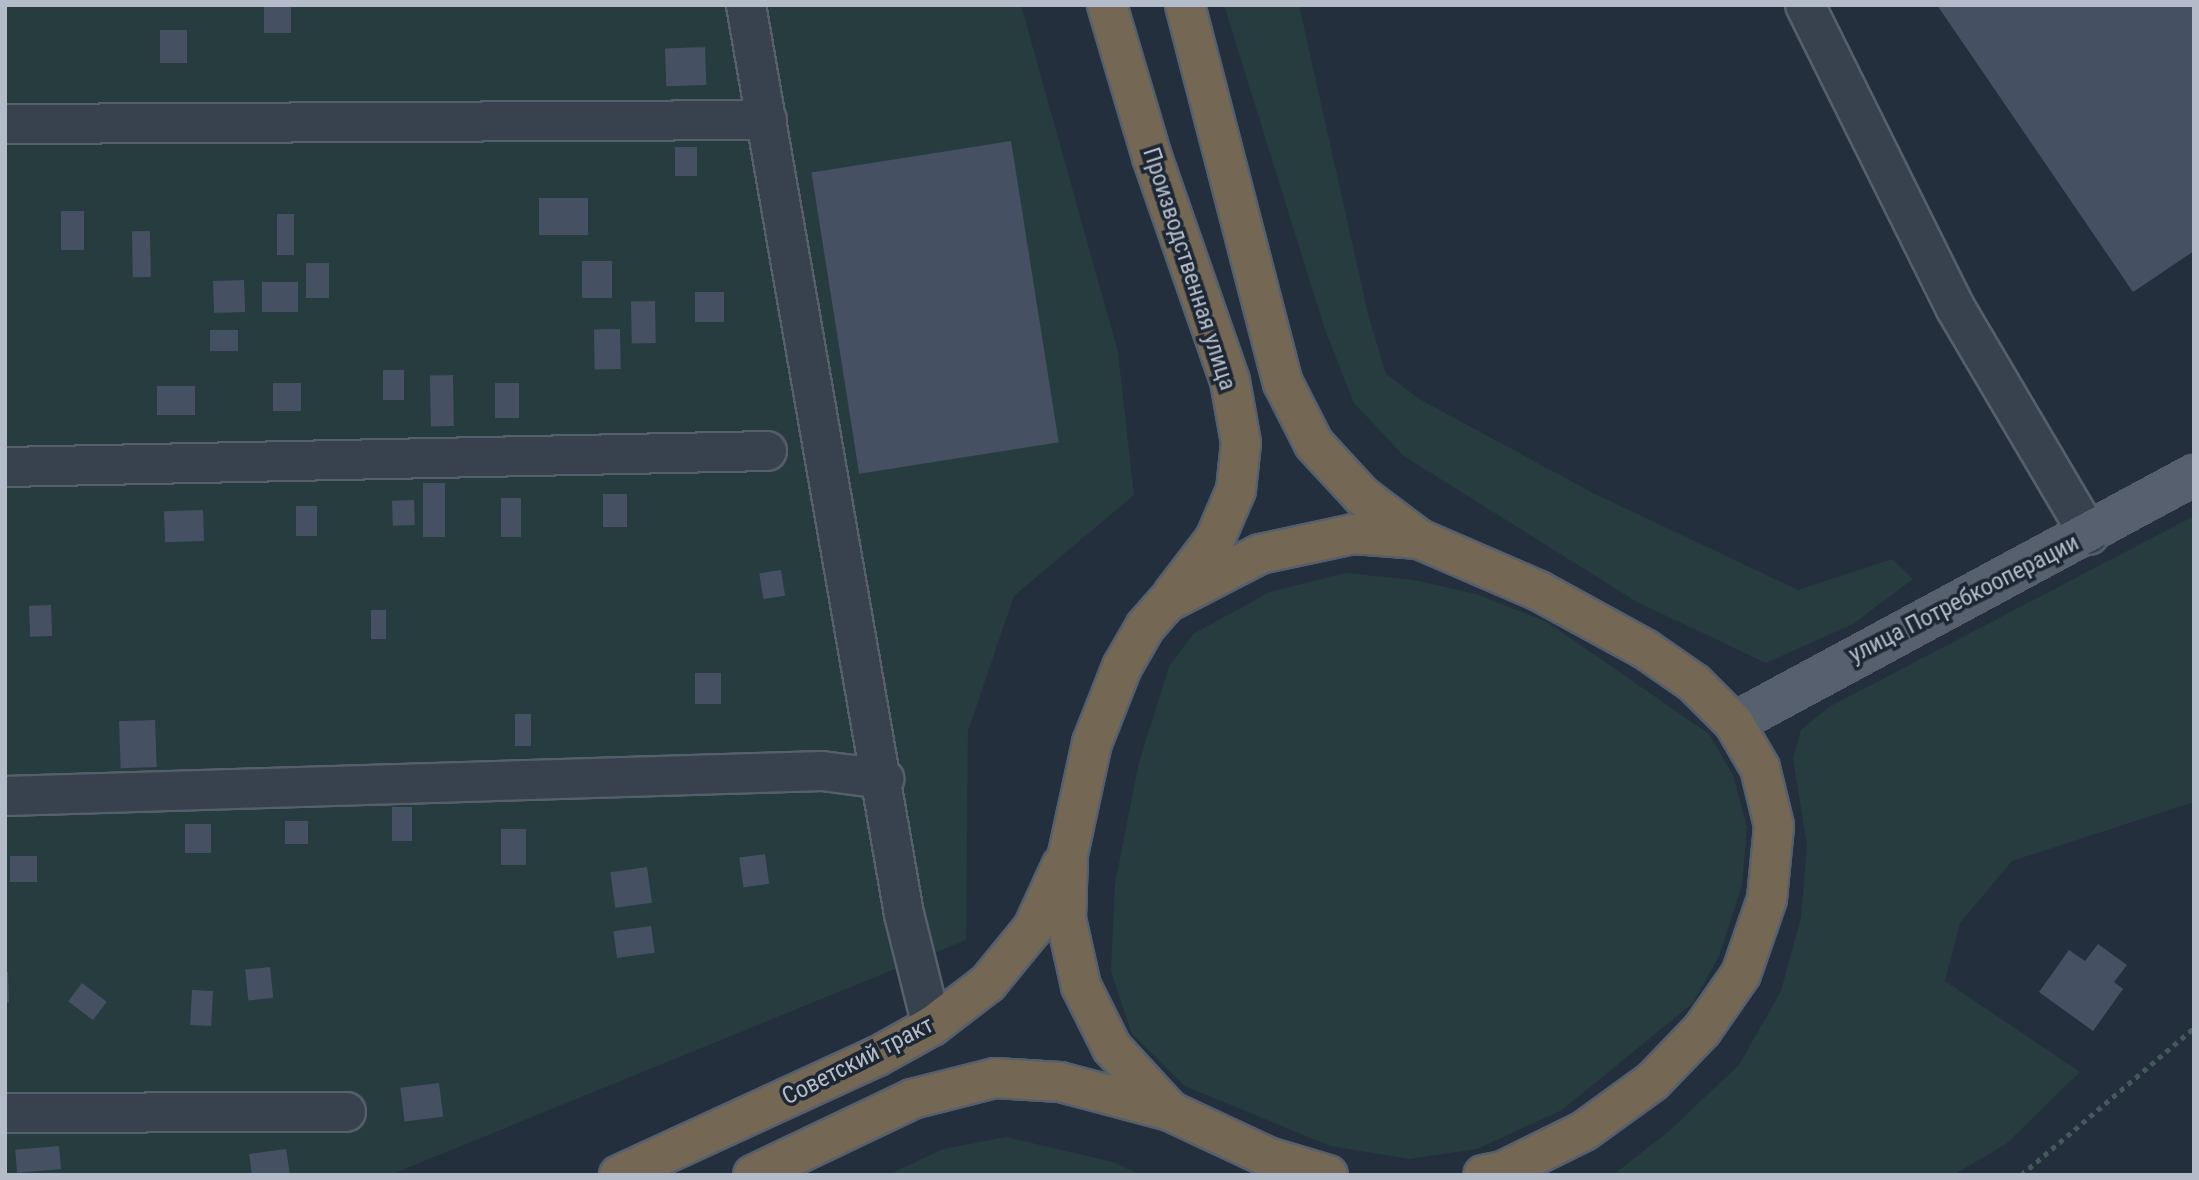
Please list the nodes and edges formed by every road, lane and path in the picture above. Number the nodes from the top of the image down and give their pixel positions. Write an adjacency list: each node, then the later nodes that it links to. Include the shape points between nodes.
1 (746, 5): 5 (street)
2 (1107, 5): 12 (highway, Производственная улица, via 1152,158 1230,381 1241,443 1236,489 1215,539)
3 (1185, 5): 11 (highway, via 1283,383 1314,444 1362,496)
4 (1805, 5): 10 (street, via 1956,309)
5 (767, 120): 6 (street); 14 (street)
6 (5, 124)
7 (767, 451): 8 (street)
8 (5, 467)
9 (2194, 475): 10 (main road, улица Потребкооперации)
10 (2089, 535): 13 (main road, улица Потребкооперации, via 1853,655)
11 (1419, 539): 12 (highway, via 1353,534 1260,554); 13 (highway, via 1539,591 1645,649 1694,683)
12 (1167, 602): 16 (highway, Производственная улица, via 1145,627 1122,667 1092,743)
13 (1734, 723): 25 (highway, via 1760,768 1774,826 1767,899 1741,974 1702,1030 1653,1082 1584,1131 1503,1171)
14 (884, 779): 15 (street, via 822,771); 17 (street, via 904,914)
15 (5, 796)
16 (1068, 854): 17 (highway, Советский тракт, via 1033,928 988,983); 19 (highway, via 1066,919 1081,986 1112,1048)
17 (932, 1026): 22 (highway, Советский тракт, via 876,1057)
18 (2194, 1028): 26 (path)
19 (1170, 1111): 23 (highway, via 1060,1082 995,1078 912,1099); 24 (highway, via 1268,1157)
20 (346, 1112): 21 (street)
21 (5, 1113)
22 (619, 1175)
23 (753, 1175)
24 (1328, 1175)
25 (1483, 1175)
26 (2021, 1175)

